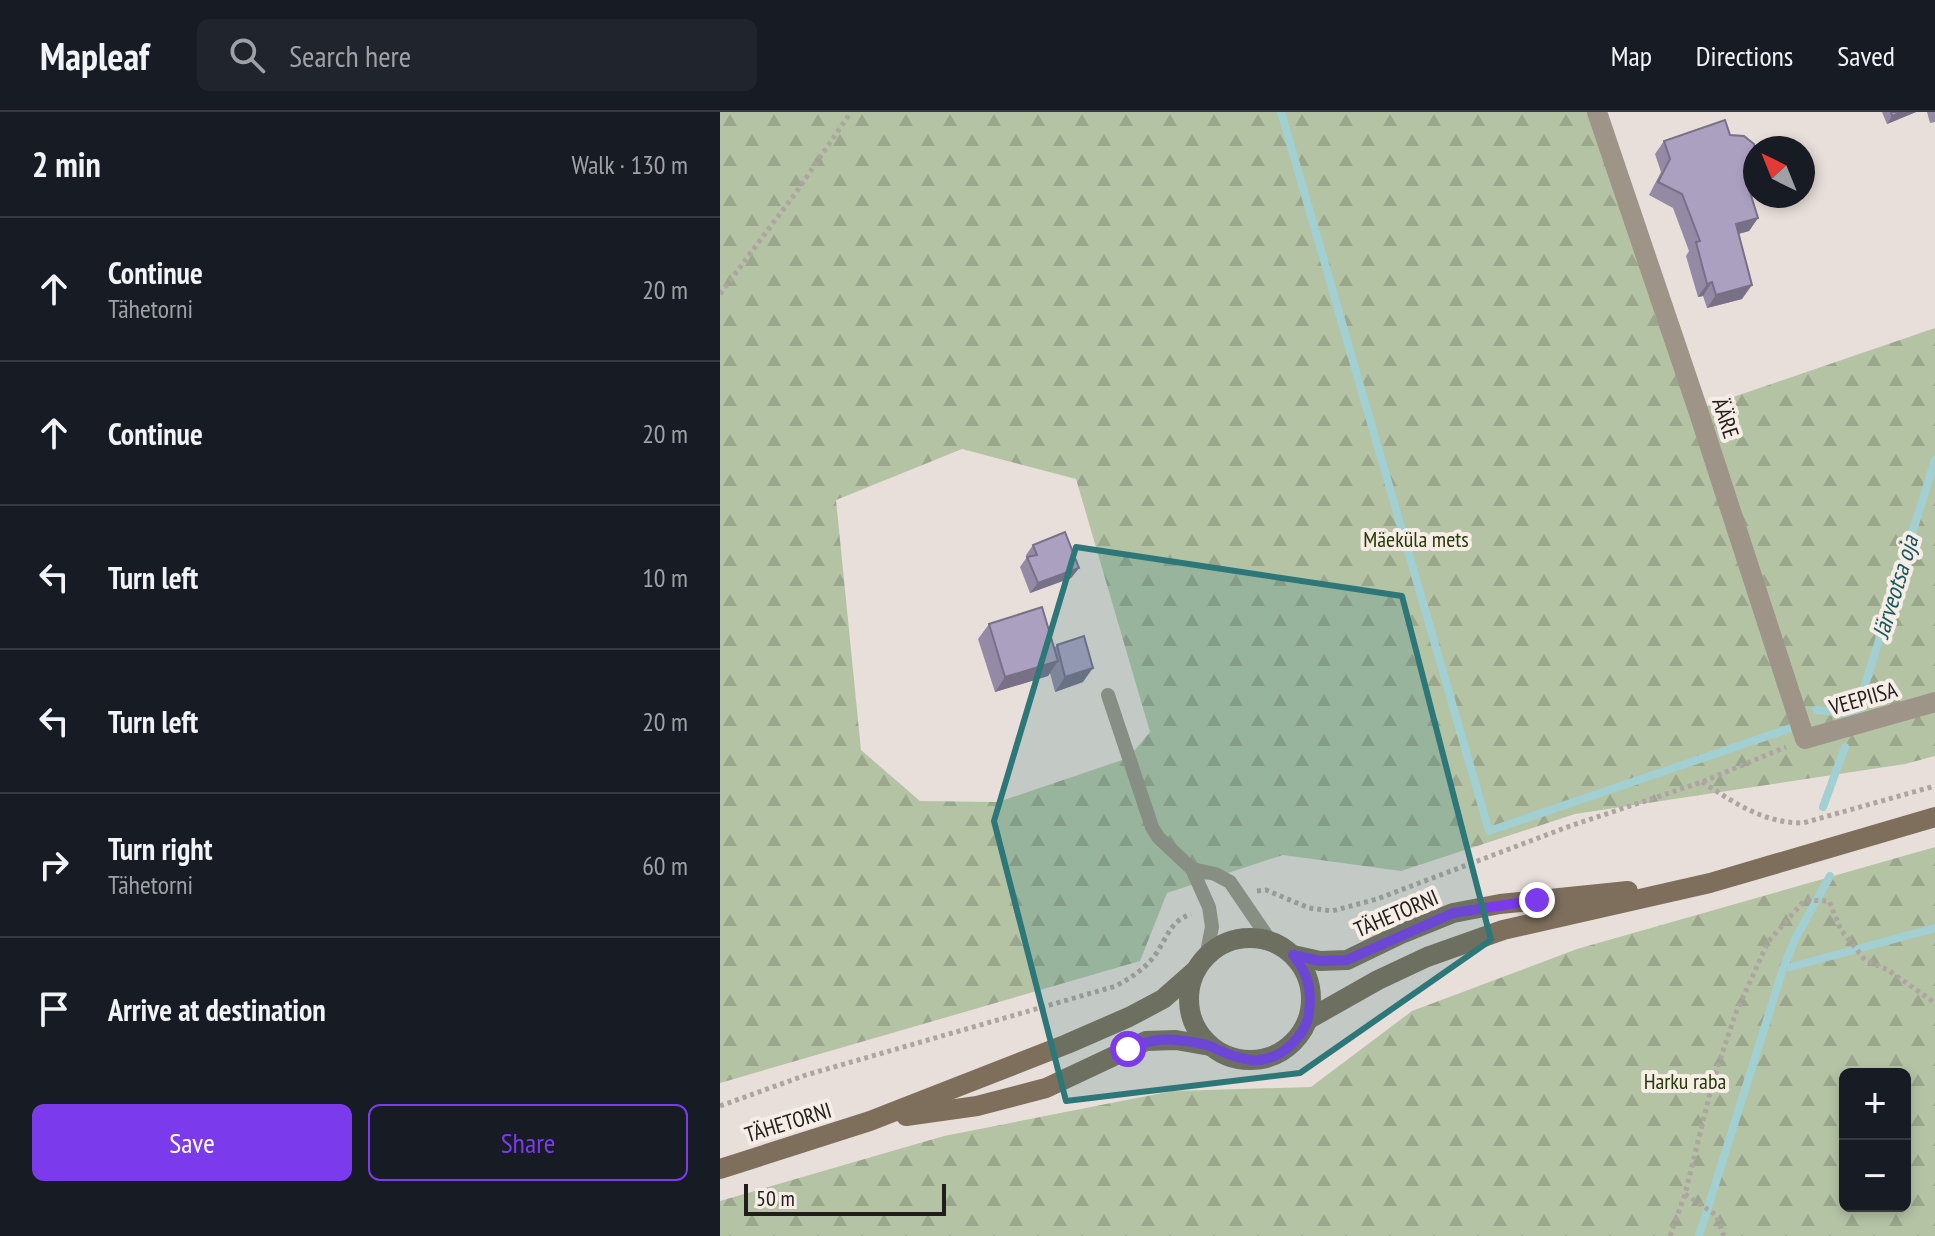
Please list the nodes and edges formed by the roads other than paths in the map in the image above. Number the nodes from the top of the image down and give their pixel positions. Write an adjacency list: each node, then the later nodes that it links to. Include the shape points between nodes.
1 (1597, 112): 4 (street, ÄÄRE)
2 (1108, 695): 6 (lane, via 1152,827)
3 (1935, 702): 4 (street, VEEPIISA)
4 (1805, 739)
5 (1935, 817): 7 (street, TÄHETORNI)
6 (1192, 869): 8 (lane, via 1230,882); 10 (lane, via 1212,927)
7 (1710, 883): 9 (street, TÄHETORNI, via 1500,904 1453,913 1347,960); 11 (street, TÄHETORNI, via 1503,930 1455,946 1378,980)
8 (1271, 942): 9 (street); 10 (street, via 1230,942)
9 (1293, 955): 11 (street, via 1308,979)
10 (1202, 963): 12 (street, via 1190,989 1190,1010); 13 (street, TÄHETORNI, via 1163,999 1122,1021)
11 (1309, 1019): 12 (street, via 1299,1037 1273,1057 1240,1060)
12 (1210, 1046): 13 (street, TÄHETORNI, via 1146,1041 1075,1076 1015,1097)
13 (870, 1121): 14 (street, TÄHETORNI)
14 (720, 1169)

